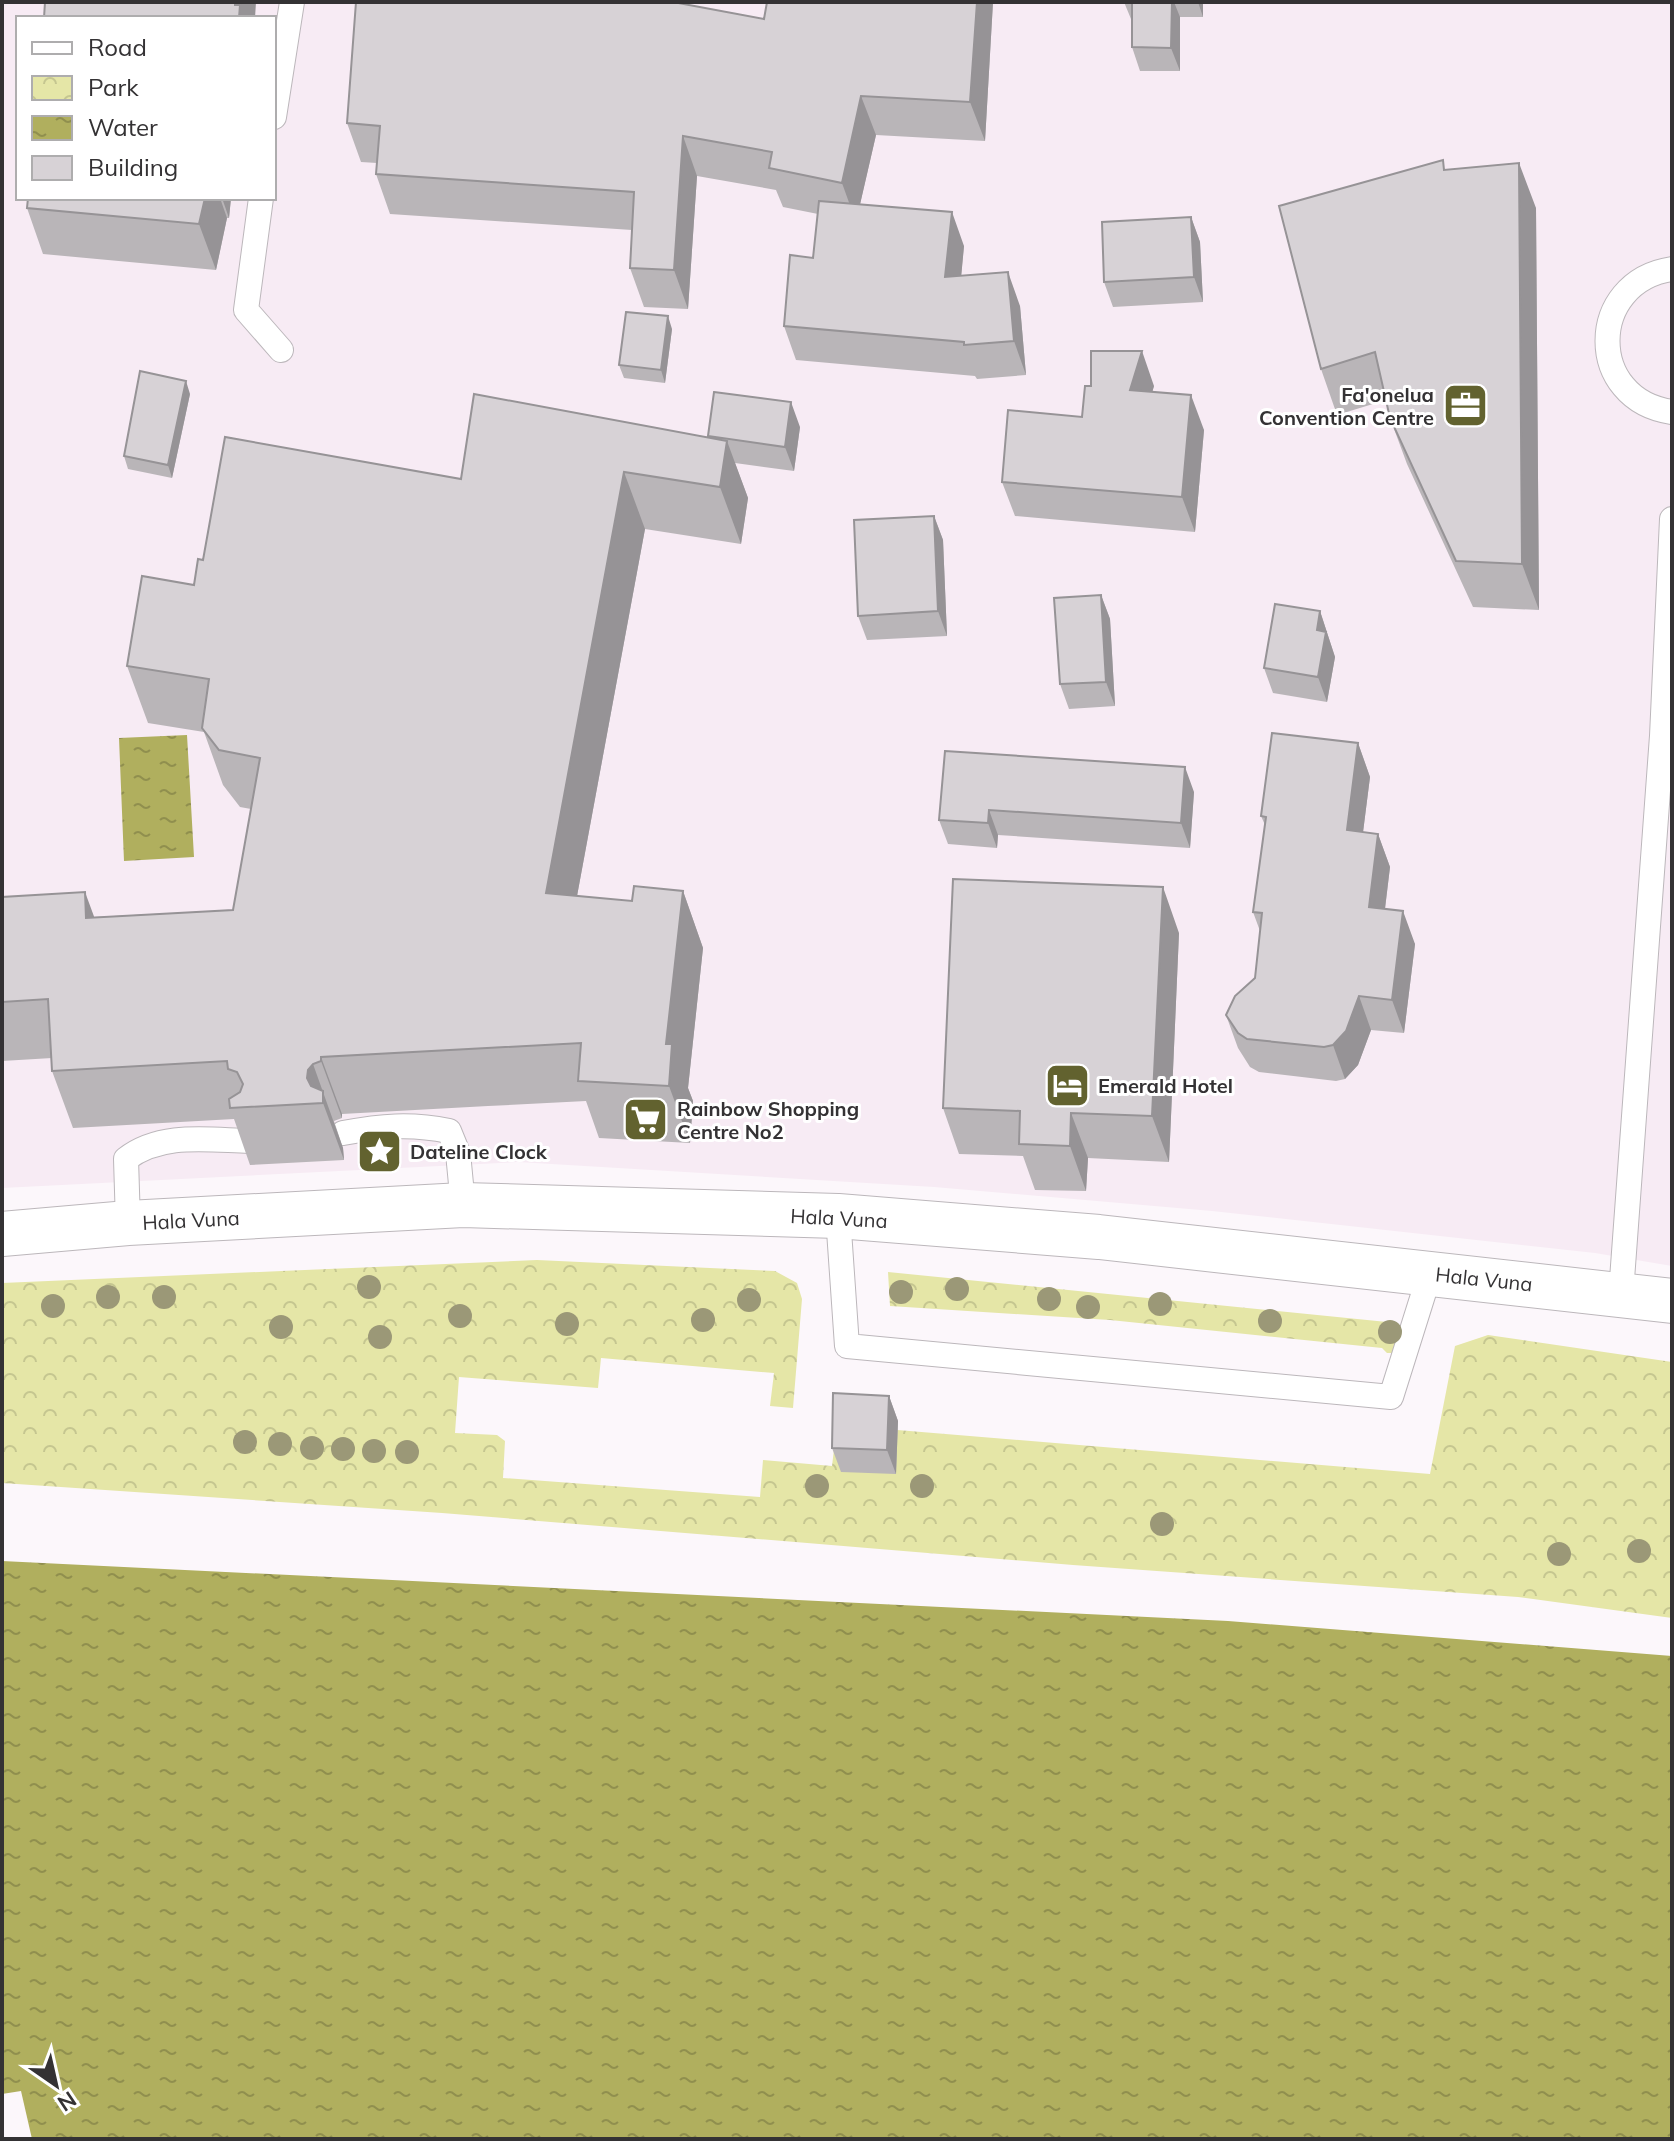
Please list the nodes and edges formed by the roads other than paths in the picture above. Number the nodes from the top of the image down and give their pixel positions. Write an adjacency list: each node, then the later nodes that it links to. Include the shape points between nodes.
1 (292, 2): 2 (lane)
2 (276, 104)
3 (261, 200): 5 (lane, via 246,310)
4 (1672, 269): 6 (lane, via 1644,278 1623,295 1611,318 1607,345 1613,371 1628,393 1650,407)
5 (281, 350)
6 (1672, 412)
7 (1672, 519): 15 (lane, via 1662,736)
8 (343, 1133): 10 (lane, via 418,1125 449,1131 458,1153)
9 (249, 1141): 12 (lane, via 170,1140 139,1149 126,1159)
10 (463, 1205): 11 (main road, Hala Vuna); 12 (main road, Hala Vuna)
11 (838, 1216): 14 (main road, Hala Vuna, via 1099,1237); 14 (lane, via 847,1346 1391,1397)
12 (128, 1223): 13 (main road, Hala Vuna)
13 (2, 1234)
14 (1430, 1273): 15 (main road, Hala Vuna)
15 (1621, 1293): 16 (main road, Hala Vuna)
16 (1672, 1301)

